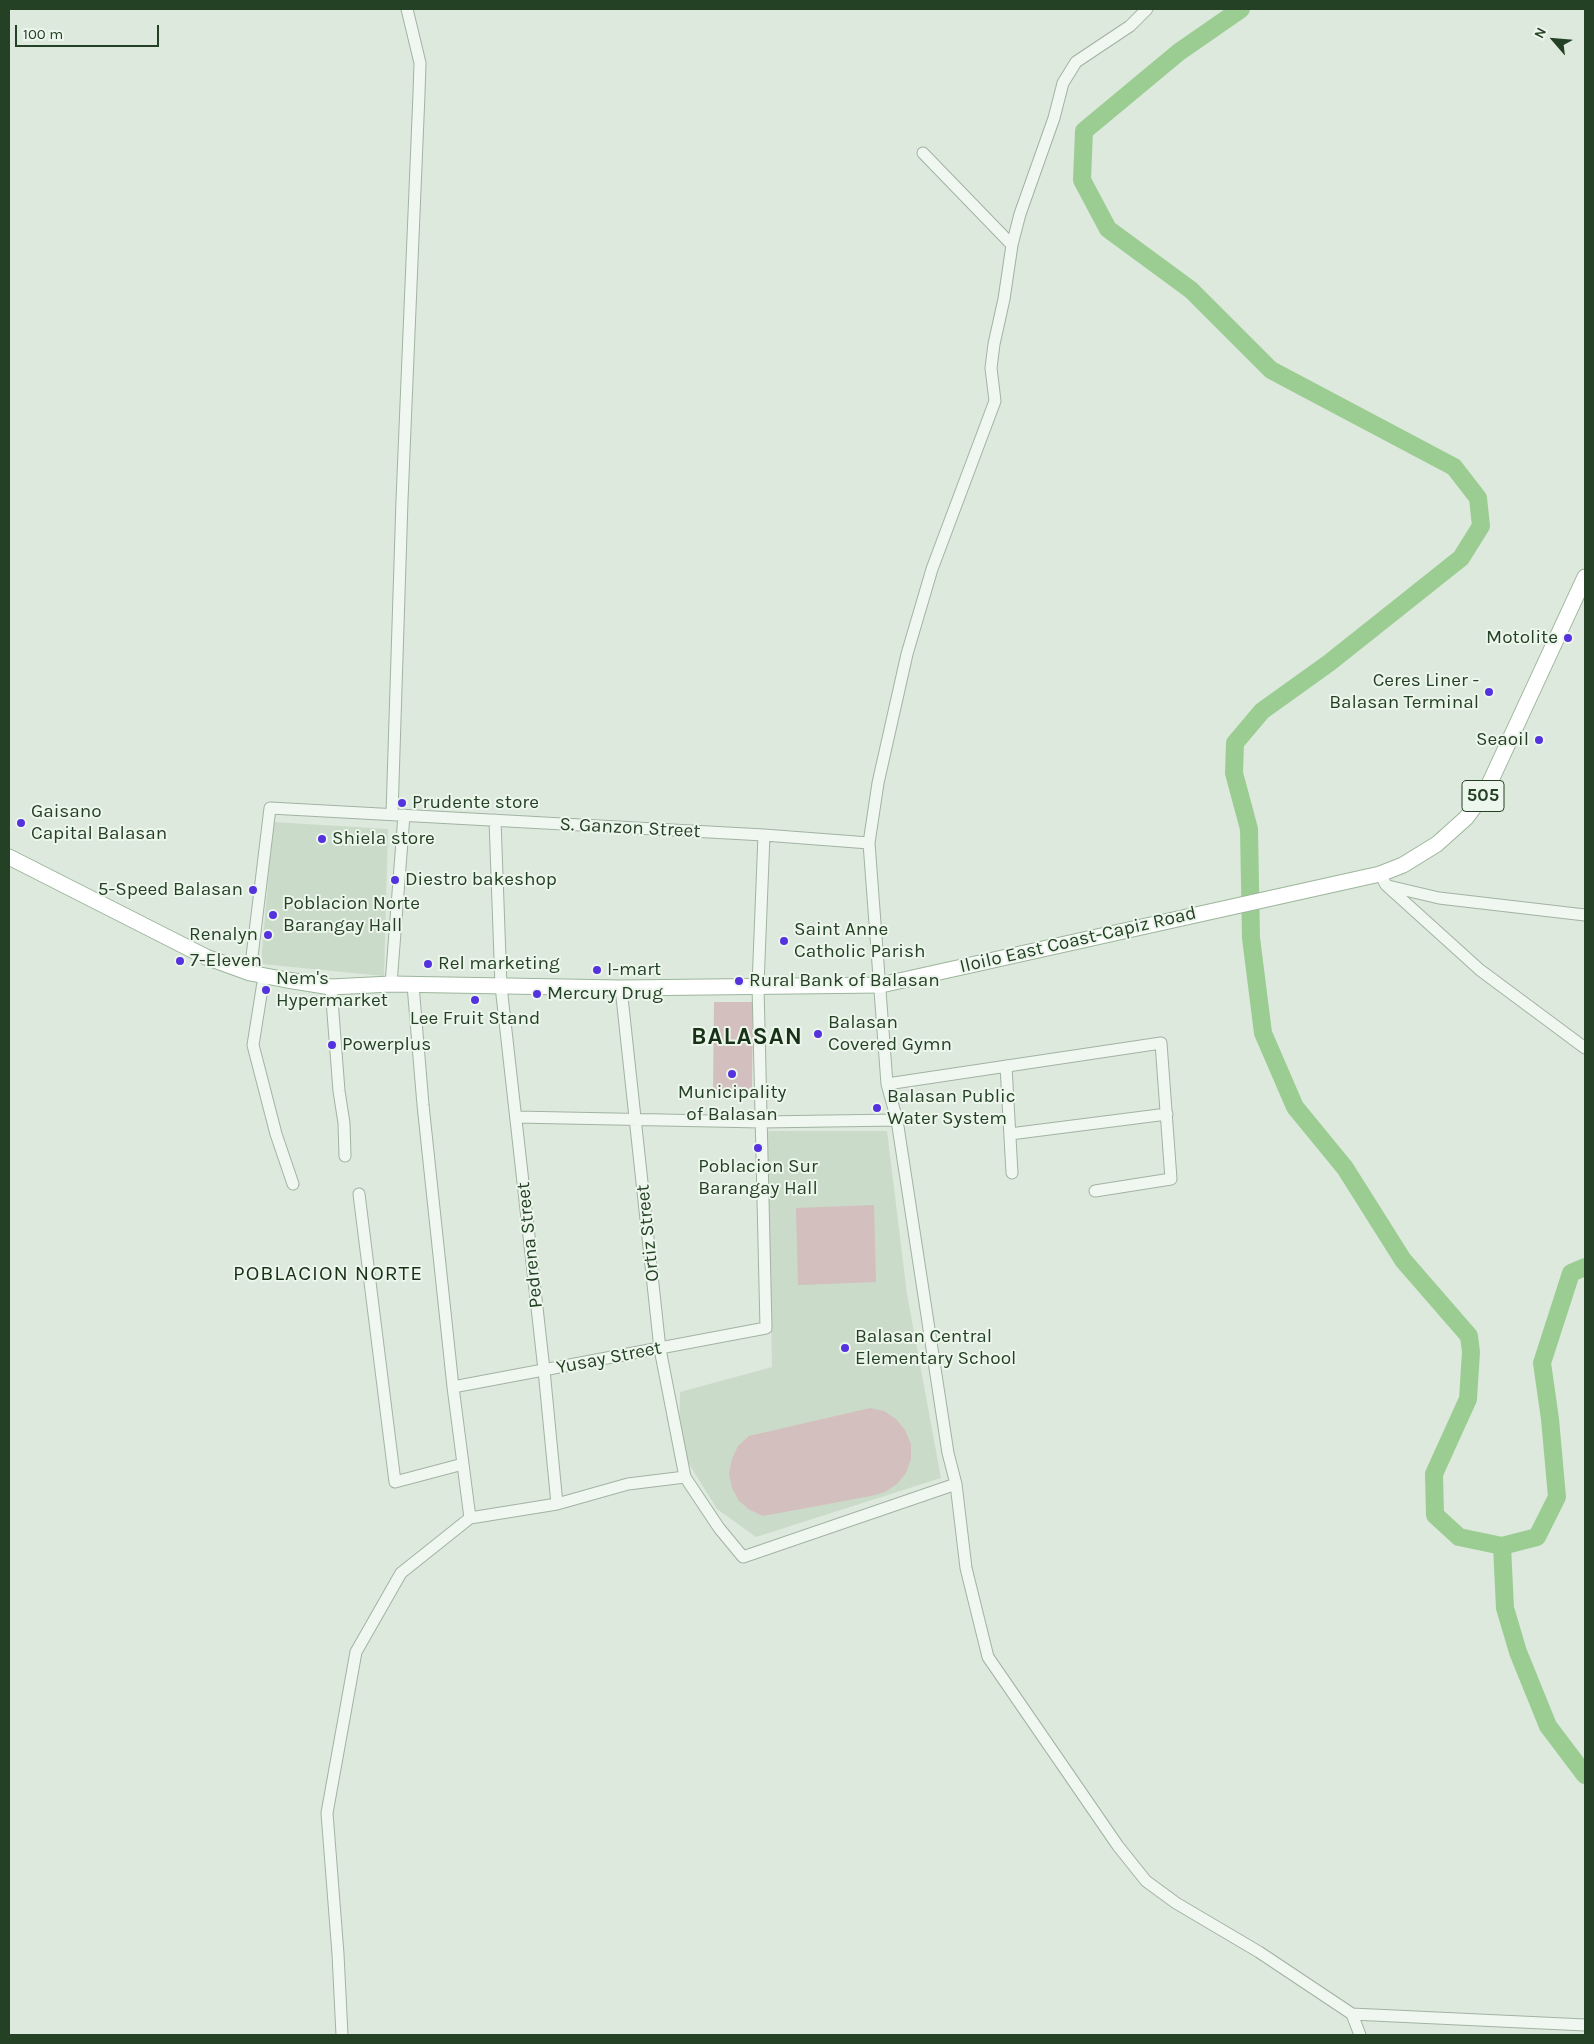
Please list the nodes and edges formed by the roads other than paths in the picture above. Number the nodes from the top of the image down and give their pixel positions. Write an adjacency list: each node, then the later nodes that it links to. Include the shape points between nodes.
1 (407, 9): 6 (street, via 420,63 402,500)
2 (1146, 9): 4 (street, via 1130,26 1076,62 1063,83)
3 (923, 153): 4 (street)
4 (1012, 245): 9 (street, via 991,368 995,401 932,569 907,654 878,783)
5 (1585, 577): 11 (main road, Iloilo East Coast-Capiz Road / 505, via 1486,791 1466,818 1437,844)
6 (398, 815): 7 (street, S. Ganzon Street); 13 (street, S. Ganzon Street, via 270,808); 14 (street)
7 (495, 820): 8 (street, S. Ganzon Street); 19 (street, Pedrena Street)
8 (764, 835): 9 (street, S. Ganzon Street); 17 (street)
9 (869, 843): 15 (street)
10 (9, 857): 13 (main road, Iloilo East Coast-Capiz Road / 505, via 206,957)
11 (1383, 880): 12 (street, via 1439,898); 15 (main road, Iloilo East Coast-Capiz Road / 505, via 1228,907); 21 (street, via 1480,970)
12 (1585, 915)
13 (257, 974): 18 (main road, Iloilo East Coast-Capiz Road / 505); 32 (street, via 253,1045 276,1134)
14 (391, 984): 16 (main road, Iloilo East Coast-Capiz Road / 505); 18 (main road, Iloilo East Coast-Capiz Road / 505)
15 (881, 984): 17 (main road, Iloilo East Coast-Capiz Road / 505); 23 (street)
16 (413, 985): 19 (main road, Iloilo East Coast-Capiz Road / 505); 37 (street)
17 (758, 985): 20 (main road, Iloilo East Coast-Capiz Road / 505); 28 (street)
18 (331, 986): 30 (street)
19 (501, 986): 20 (main road, Iloilo East Coast-Capiz Road / 505); 25 (street, Pedrena Street)
20 (621, 988): 26 (street, Ortiz Street)
21 (1585, 1048)
22 (1006, 1066): 23 (street); 24 (street, via 1161,1044); 29 (street)
23 (887, 1084): 27 (street)
24 (1167, 1114): 29 (street); 33 (street, via 1171,1179)
25 (516, 1117): 26 (street); 36 (street, Pedrena Street)
26 (636, 1120): 28 (street); 35 (street, Ortiz Street)
27 (897, 1120): 28 (street); 40 (street, via 948,1453)
28 (761, 1122): 35 (street, Yusay Street, via 766,1328)
29 (1010, 1134): 31 (street)
30 (345, 1156)
31 (1012, 1173)
32 (293, 1184)
33 (1095, 1191)
34 (359, 1194): 38 (street, via 394,1482)
35 (660, 1348): 36 (street, Yusay Street); 39 (street, Ortiz Street)
36 (544, 1370): 37 (street, Yusay Street); 41 (street, Pedrena Street)
37 (452, 1388): 38 (street)
38 (463, 1464): 42 (street)
39 (685, 1477): 40 (street, via 743,1557); 41 (street, via 628,1484)
40 (956, 1484): 43 (street, via 966,1568 988,1657 1118,1846 1146,1880 1176,1903 1259,1952)
41 (557, 1504): 42 (street)
42 (470, 1518): 45 (street, via 400,1573 356,1652 327,1814)
43 (1352, 2014): 44 (street); 46 (street)
44 (1585, 2025)
45 (342, 2035)
46 (1360, 2035)

